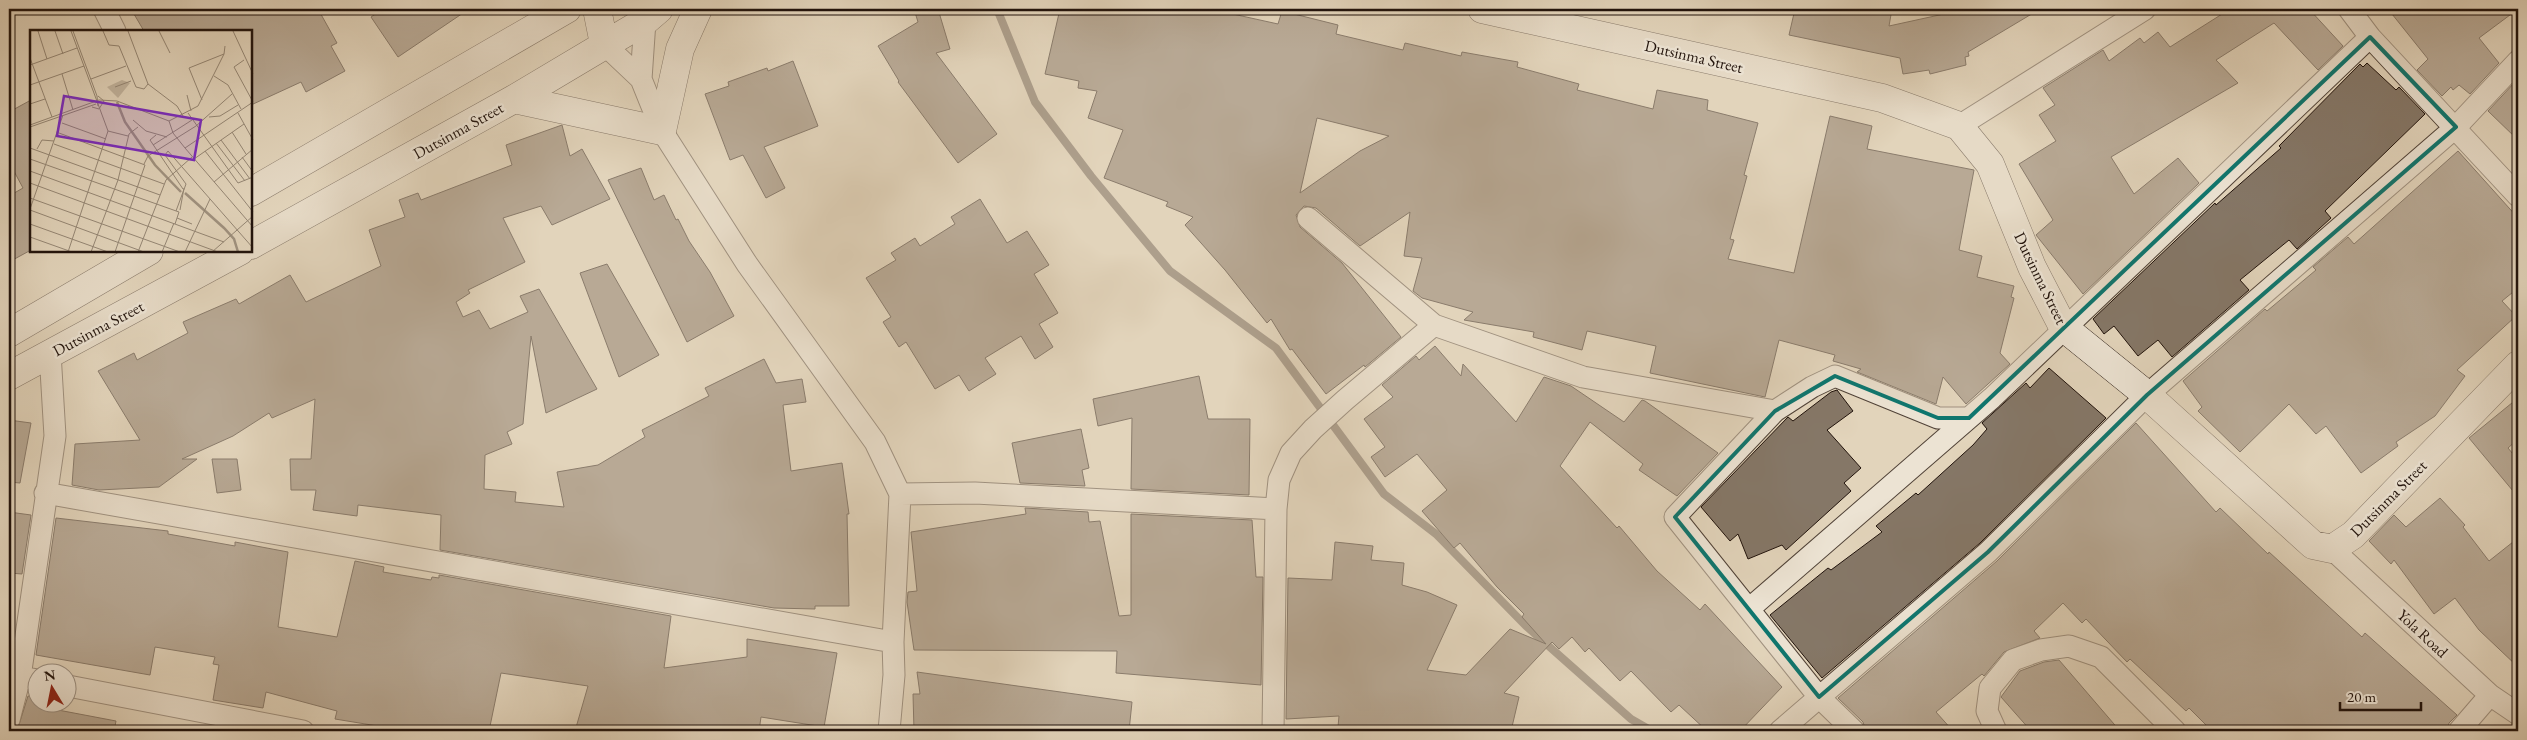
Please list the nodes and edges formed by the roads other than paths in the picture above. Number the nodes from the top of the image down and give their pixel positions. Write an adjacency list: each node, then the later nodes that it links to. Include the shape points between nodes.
1 (104, 9): 10 (street)
2 (567, 9): 9 (street)
3 (597, 9): 12 (street)
4 (698, 9): 18 (street, via 680,49)
5 (1482, 9): 16 (street, Dutsinma Street, via 1882,98)
6 (2145, 9): 16 (street)
7 (2349, 9): 11 (street)
8 (649, 13): 12 (street, Dutsinma Street); 14 (street)
9 (541, 18): 19 (street)
10 (115, 30)
11 (2370, 36): 17 (street); 26 (street)
12 (604, 44): 14 (street); 15 (street, Dutsinma Street)
13 (2518, 61): 17 (street)
14 (641, 79): 18 (street)
15 (514, 99): 18 (street); 22 (street, Dutsinma Street)
16 (1959, 126): 26 (street, Dutsinma Street, via 1990,164 2032,267)
17 (2456, 127): 20 (street); 31 (street)
18 (662, 131): 35 (street, via 747,264 875,442)
19 (252, 191)
20 (2518, 196)
21 (1308, 218): 25 (street)
22 (252, 244)
23 (147, 252): 27 (street)
24 (238, 252): 28 (street, Dutsinma Street)
25 (1434, 326): 32 (street, via 1583,377); 36 (street, via 1345,400 1291,453 1279,480)
26 (2063, 327): 31 (street, Dutsinma Street); 33 (street)
27 (9, 333)
28 (50, 353): 30 (street, Dutsinma Street); 34 (street, via 55,436)
29 (2518, 365): 37 (street, Dutsinma Street, via 2353,535)
30 (9, 376)
31 (2147, 396): 37 (street, Dutsinma Street, via 2312,545); 44 (street, via 1988,552)
32 (1775, 411): 33 (street, via 1835,376 1938,418); 38 (street, via 1675,516)
33 (1969, 418): 38 (street)
34 (45, 493): 39 (street); 40 (street)
35 (900, 494): 36 (street, via 975,493); 39 (street)
36 (1276, 510): 49 (street)
37 (2332, 549): 43 (street, Yola Road)
38 (1750, 609): 44 (street)
39 (893, 642): 48 (street)
40 (30, 662)
41 (28, 681): 46 (street)
42 (78, 688): 47 (street)
43 (2490, 695): 45 (street, Yola Road); 54 (street)
44 (1820, 697): 50 (street); 51 (street)
45 (2518, 714)
46 (9, 720)
47 (303, 731)
48 (889, 731)
49 (1273, 731)
50 (1780, 731)
51 (1854, 731)
52 (1996, 731): 53 (street, via 1987,711 1990,688 2013,660 2040,650 2069,646 2101,657)
53 (2175, 731)
54 (2460, 731)

